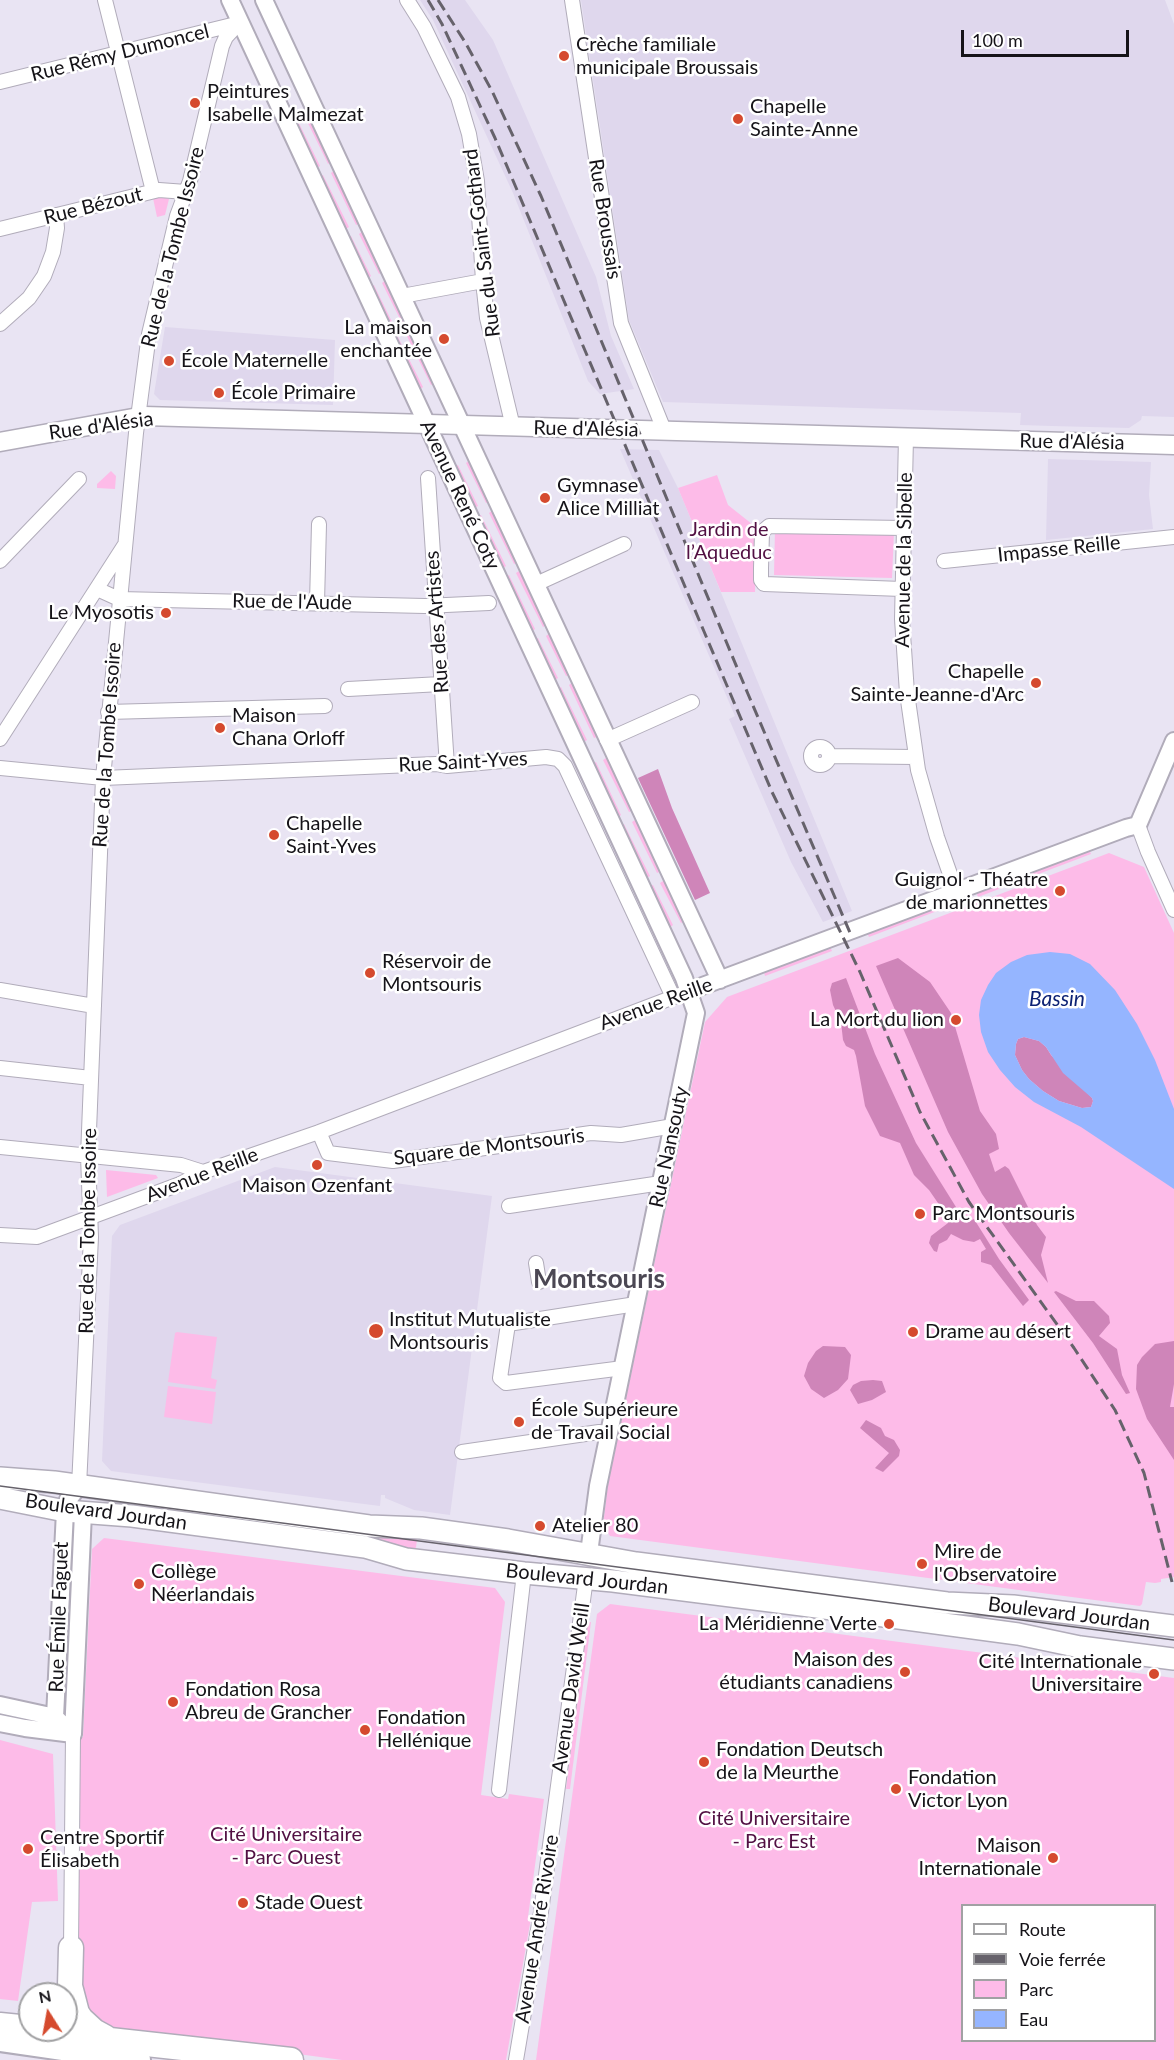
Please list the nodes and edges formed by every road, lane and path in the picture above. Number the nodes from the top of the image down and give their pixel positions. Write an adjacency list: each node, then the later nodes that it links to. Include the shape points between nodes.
1 (105, 0): 7 (street)
2 (230, 0): 6 (street, Avenue René Coty)
3 (264, 0): 14 (street, Avenue René Coty)
4 (406, 0): 13 (street, Rue du Saint-Gothard, via 424,27 458,97 469,134 477,181)
5 (572, 0): 20 (street, Rue Broussais, via 621,323)
6 (240, 22): 7 (street, Rue Rémy Dumoncel); 10 (street, Rue de la Tombe Issoire, via 222,46); 17 (street, Avenue René Coty)
7 (119, 53): 8 (street, Rue Rémy Dumoncel); 9 (street)
8 (0, 82)
9 (153, 191): 10 (street, Rue Bézout); 11 (street, Rue Bézout)
10 (186, 192): 16 (street, Rue de la Tombe Issoire, via 157,293)
11 (56, 215): 12 (street, Rue Bézout); 15 (street, via 53,252 44,276 29,298)
12 (0, 229)
13 (483, 281): 14 (street); 19 (street, Rue du Saint-Gothard, via 487,318)
14 (402, 296): 18 (street, Avenue René Coty)
15 (0, 324)
16 (138, 417): 17 (main road, Rue d'Alésia); 22 (main road, Rue d'Alésia); 29 (street, Rue de la Tombe Issoire)
17 (428, 424): 18 (main road, Rue d'Alésia); 58 (street, Avenue René Coty)
18 (463, 426): 19 (main road, Rue d'Alésia); 33 (street, Avenue René Coty)
19 (513, 427): 20 (main road, Rue d'Alésia)
20 (664, 430): 21 (main road, Rue d'Alésia)
21 (906, 437): 23 (main road, Rue d'Alésia); 27 (street, Avenue de la Sibelle)
22 (0, 442)
23 (1174, 444)
24 (428, 478): 39 (street, Rue des Artistes)
25 (79, 479): 31 (street)
26 (319, 524): 37 (street)
27 (904, 528): 35 (street, Avenue de la Sibelle); 35 (street, via 769,526 762,532 760,580)
28 (1174, 537): 32 (street, Impasse Reille)
29 (126, 542): 34 (street); 36 (street, Rue de la Tombe Issoire)
30 (624, 544): 33 (street)
31 (0, 561)
32 (944, 561)
33 (536, 584): 46 (street, Avenue René Coty)
34 (97, 589): 36 (street, Rue de l'Aude); 45 (street)
35 (902, 589): 49 (street, Avenue de la Sibelle, via 903,650)
36 (119, 599): 37 (street, Rue de l'Aude); 44 (street, Rue de la Tombe Issoire)
37 (317, 603): 39 (street, Rue de l'Aude)
38 (489, 603): 39 (street, Rue de l'Aude)
39 (435, 605): 40 (street, Rue des Artistes)
40 (441, 684): 41 (street); 50 (street, Rue des Artistes)
41 (348, 689)
42 (692, 702): 46 (street)
43 (325, 706): 44 (street)
44 (108, 712): 52 (street, Rue de la Tombe Issoire)
45 (0, 739)
46 (607, 740): 56 (street, Avenue René Coty)
47 (1174, 741): 53 (street)
48 (830, 756): 49 (street)
49 (915, 757): 54 (street, Avenue de la Sibelle)
50 (447, 766): 52 (street, Rue Saint-Yves); 59 (street, Rue Saint-Yves, via 546,757 563,762)
51 (0, 768): 52 (street, Rue Saint-Yves)
52 (103, 777): 60 (street, Rue de la Tombe Issoire)
53 (1138, 825): 54 (street, Avenue Reille); 55 (street)
54 (956, 891): 56 (street, Avenue Reille)
55 (1174, 910)
56 (720, 980): 58 (street, Avenue Reille)
57 (0, 990): 60 (street)
58 (689, 991): 59 (street, Avenue Reille); 63 (street, Rue Nansouty, via 696,1013)
59 (673, 997): 64 (street, Avenue Reille)
60 (94, 1006): 62 (street, Rue de la Tombe Issoire)
61 (0, 1068): 62 (street)
62 (91, 1078): 66 (street, Rue de la Tombe Issoire)
63 (674, 1126): 64 (street, Square de Montsouris, via 621,1135 591,1133 393,1161 328,1153); 68 (street, Rue Nansouty)
64 (319, 1131): 67 (street, Avenue Reille)
65 (0, 1147): 66 (street)
66 (88, 1156): 67 (street, via 181,1165); 70 (street, Rue de la Tombe Issoire)
67 (203, 1172): 70 (street, Avenue Reille)
68 (662, 1183): 69 (street); 74 (street, Rue Nansouty)
69 (509, 1206)
70 (90, 1216): 71 (street, Avenue Reille, via 33,1238); 79 (street, Rue de la Tombe Issoire)
71 (0, 1235)
72 (536, 1263): 73 (street)
73 (540, 1282)
74 (636, 1304): 75 (street, Rue Nansouty); 75 (street, via 508,1324 500,1378 506,1383)
75 (623, 1368): 76 (street, Rue Nansouty)
76 (609, 1432): 77 (street); 82 (street, Rue Nansouty)
77 (462, 1452)
78 (0, 1478): 79 (main road, Boulevard Jourdan)
79 (79, 1485): 81 (street, Rue Émile Faguet, via 68,1500); 82 (main road, Boulevard Jourdan, via 369,1526 421,1528)
80 (0, 1498): 81 (main road, Boulevard Jourdan)
81 (74, 1512): 83 (main road, Boulevard Jourdan, via 319,1540 406,1558); 88 (street, Rue Émile Faguet); 90 (street, Rue Émile Faguet)
82 (589, 1554): 85 (main road, Boulevard Jourdan, via 947,1603 1013,1606)
83 (524, 1573): 84 (main road, Boulevard Jourdan); 91 (street)
84 (586, 1578): 86 (main road, Boulevard Jourdan, via 1007,1632 1080,1647); 92 (street, Avenue David Weill)
85 (1174, 1626)
86 (1174, 1659)
87 (0, 1706): 88 (street)
88 (55, 1717): 90 (street)
89 (0, 1723): 90 (street)
90 (73, 1734): 93 (street)
91 (499, 1790)
92 (557, 1798): 101 (street, Avenue André Rivoire)
93 (71, 1948): 98 (highway, via 70,1986 77,2013 94,2031)
94 (0, 2025): 95 (highway)
95 (18, 2027)
96 (78, 2035): 98 (highway)
97 (0, 2040): 99 (highway)
98 (110, 2040): 100 (highway)
99 (140, 2060)
100 (291, 2060)
101 (516, 2060)

